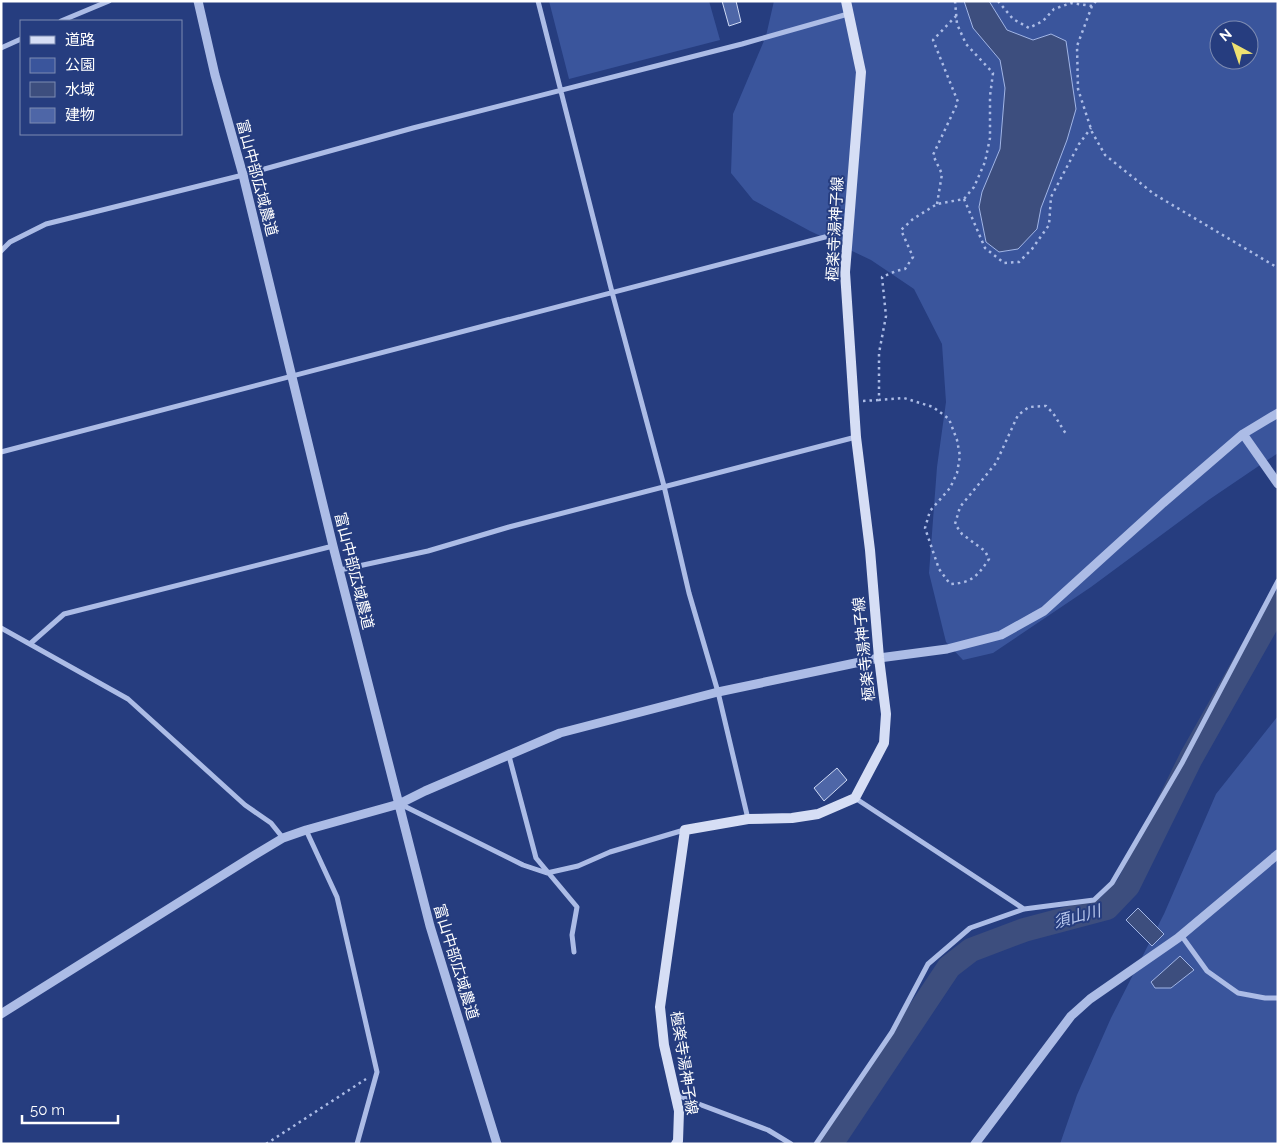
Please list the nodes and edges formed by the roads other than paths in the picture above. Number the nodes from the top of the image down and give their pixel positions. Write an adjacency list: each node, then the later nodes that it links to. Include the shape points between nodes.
1 (109, 1): 6 (street)
2 (198, 1): 10 (street, 富山中部広域農道)
3 (538, 1): 9 (street)
4 (846, 1): 5 (main road, 極楽寺湯神子線)
5 (849, 14): 9 (street); 11 (main road, 極楽寺湯神子線, via 861,72)
6 (62, 20)
7 (20, 39): 8 (street)
8 (1, 48)
9 (560, 90): 10 (street); 13 (street)
10 (243, 175): 12 (street, via 46,224 10,242); 14 (street, 富山中部広域農道)
11 (848, 231): 13 (street); 17 (main road, 極楽寺湯神子線, via 845,272)
12 (1, 251)
13 (612, 292): 14 (street); 20 (street)
14 (293, 375): 18 (street); 21 (street, 富山中部広域農道)
15 (1278, 413): 16 (street)
16 (1243, 434): 19 (street); 26 (street, via 1044,611 1001,635 947,649)
17 (856, 437): 20 (street); 26 (main road, 極楽寺湯神子線)
18 (1, 452)
19 (1278, 484)
20 (664, 486): 22 (street, via 509,526 428,551); 27 (street, via 689,593)
21 (333, 546): 22 (street, 富山中部広域農道); 25 (street, via 64,614)
22 (340, 570): 30 (street, 富山中部広域農道)
23 (1278, 581): 37 (street, via 1182,762 1112,883 1094,900)
24 (1, 628): 25 (street)
25 (31, 643): 34 (street, via 128,700)
26 (879, 658): 27 (street); 29 (main road, 極楽寺湯神子線, via 886,714 884,743)
27 (718, 692): 28 (street, via 560,733); 31 (street)
28 (509, 756): 30 (street); 36 (street, via 536,858)
29 (855, 798): 31 (main road, via 818,814); 37 (street)
30 (399, 804): 32 (street); 36 (street, via 522,865); 44 (street, 富山中部広域農道, via 430,926)
31 (748, 819): 33 (main road)
32 (306, 830): 34 (street); 43 (street, via 337,897 377,1072)
33 (685, 830): 36 (street, via 610,852 578,866); 42 (main road, 極楽寺湯神子線, via 660,1007 664,1045)
34 (283, 838): 41 (street)
35 (1278, 854): 38 (street)
36 (547, 873): 39 (street, via 577,907 572,935)
37 (1024, 909): 47 (street, via 970,928 928,964 892,1032)
38 (1181, 935): 40 (street, via 1207,971 1238,993); 48 (street, via 1071,1016)
39 (574, 952)
40 (1278, 998)
41 (1, 1014)
42 (675, 1094): 45 (main road, 極楽寺湯神子線, via 678,1111); 46 (street, via 768,1130)
43 (357, 1144)
44 (497, 1144)
45 (676, 1144)
46 (791, 1144)
47 (816, 1144)
48 (975, 1144)

